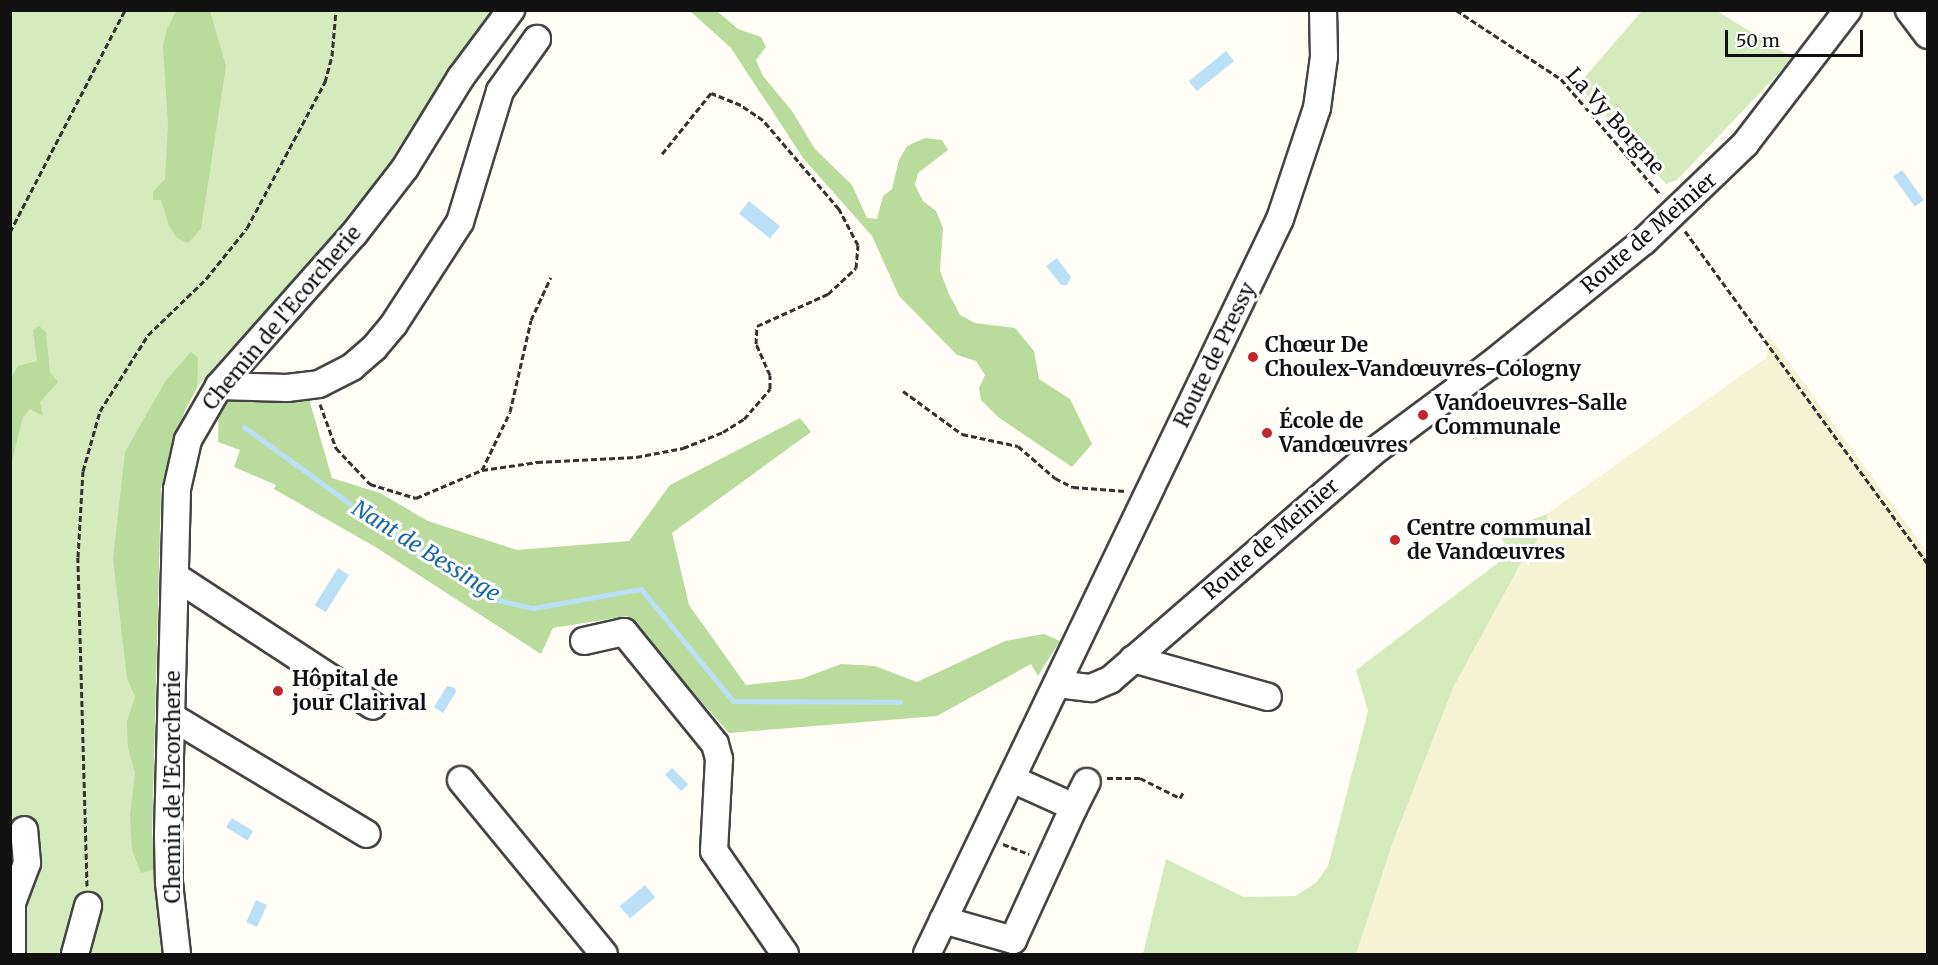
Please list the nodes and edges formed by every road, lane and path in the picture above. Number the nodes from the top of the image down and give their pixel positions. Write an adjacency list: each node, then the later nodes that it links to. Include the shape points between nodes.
1 (125, 10): 12 (path)
2 (336, 10): 36 (path, via 325,82 247,228 206,279 148,335 100,411 83,471 78,557)
3 (511, 10): 15 (street, Chemin de l'Ecorcherie, via 461,77 430,132 368,215)
4 (1323, 10): 18 (street, Route de Pressy, via 1322,80 1294,183)
5 (1455, 10): 11 (path, La Vy Borgne, via 1561,79)
6 (1848, 10): 11 (street, Route de Meinier, via 1745,144)
7 (1909, 10): 8 (street)
8 (1928, 35)
9 (537, 39): 14 (street, via 500,91 460,222 394,324 352,367)
10 (662, 154): 17 (path, via 711,93 741,105 763,120 839,209 858,246 856,268 828,294 757,326 756,344 770,375 770,389 732,427 704,441 657,453)
11 (1668, 204): 19 (path, La Vy Borgne); 22 (street, Route de Meinier, via 1489,366 1372,452)
12 (10, 232)
13 (551, 277): 17 (path, via 531,320 510,412)
14 (319, 384): 15 (street, via 236,389); 17 (path, via 329,434 360,478 416,498)
15 (219, 386): 20 (street, Chemin de l'Ecorcherie, via 193,428 178,473)
16 (903, 391): 18 (path, via 962,434 1018,446 1054,478 1073,487)
17 (482, 470)
18 (1148, 491): 23 (street, Route de Pressy)
19 (1928, 564)
20 (176, 577): 25 (street); 26 (street, Chemin de l'Ecorcherie)
21 (584, 641): 42 (street, via 624,632 715,744 719,759 714,851)
22 (1133, 659): 23 (street, Route de Meinier, via 1099,686); 24 (street)
23 (1057, 684): 27 (street)
24 (1268, 697)
25 (373, 706)
26 (172, 717): 34 (street); 40 (street, Chemin de l'Ecorcherie, via 169,883)
27 (1011, 779): 31 (street); 32 (street)
28 (461, 780): 41 (street)
29 (1087, 782): 30 (path, via 1091,778 1140,778 1180,798); 31 (street)
30 (1184, 791)
31 (1074, 807): 35 (street)
32 (994, 817): 35 (path, via 1003,822 1003,845); 37 (street)
33 (24, 830): 38 (street, via 27,863 12,903)
34 (367, 834)
35 (1048, 860): 37 (street, via 1013,940)
36 (88, 906): 39 (street)
37 (943, 920): 43 (street)
38 (12, 954)
39 (75, 954)
40 (177, 954)
41 (604, 954)
42 (785, 954)
43 (927, 954)

